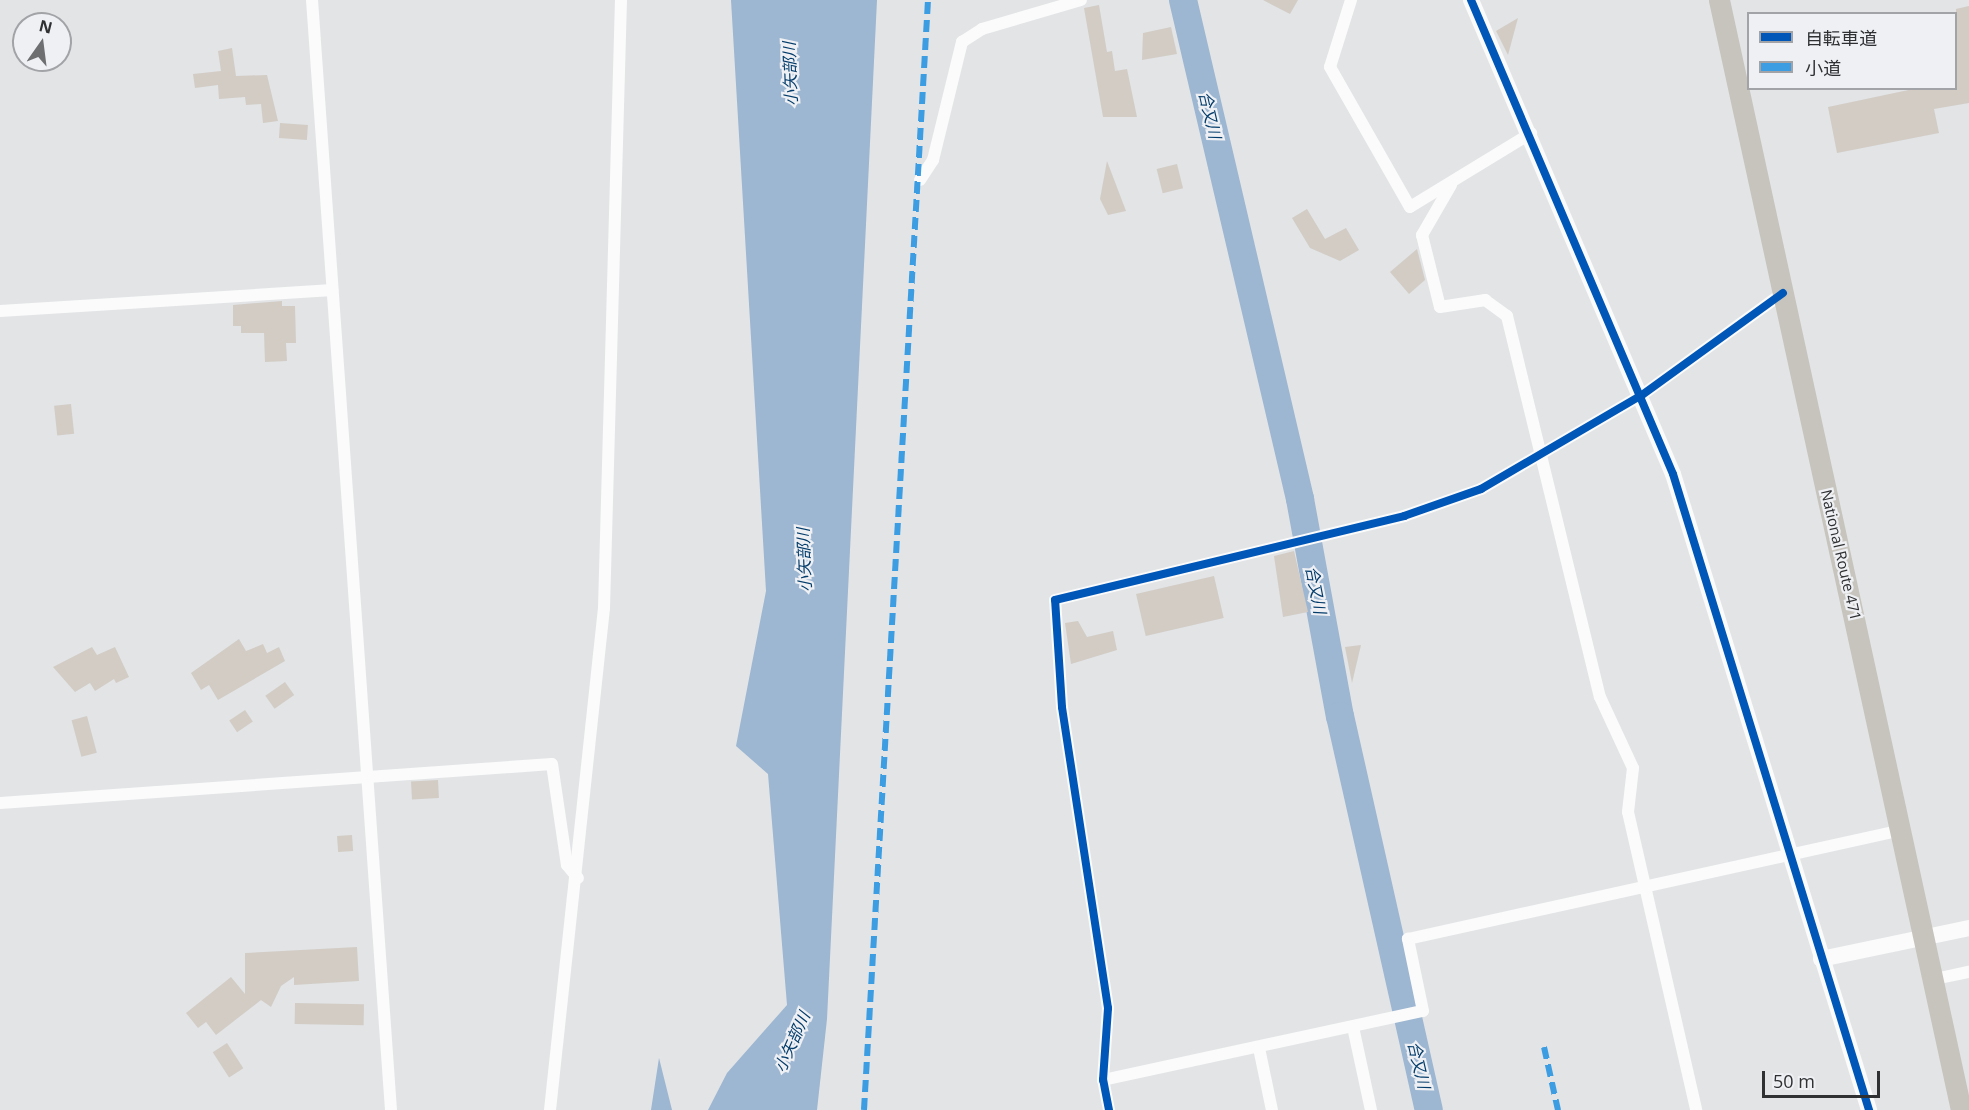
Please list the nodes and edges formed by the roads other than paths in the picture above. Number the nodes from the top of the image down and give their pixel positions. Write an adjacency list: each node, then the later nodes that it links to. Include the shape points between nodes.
1 (312, 0): 10 (street)
2 (621, 0): 19 (street, via 605,597)
3 (1081, 0): 8 (street, via 982,29 962,42 933,160)
4 (1351, 0): 9 (street, via 1330,67 1410,207)
5 (1471, 0): 7 (street)
6 (1719, 0): 11 (highway, National Route 471)
7 (1531, 133): 9 (street); 13 (street)
8 (920, 180)
9 (1451, 185): 14 (street, via 1422,235 1440,307 1485,300 1507,316)
10 (332, 290): 12 (street); 15 (street)
11 (1783, 293): 13 (street); 17 (highway, National Route 471)
12 (0, 311)
13 (1642, 395): 14 (street); 18 (street, via 1673,474)
14 (1545, 454): 20 (street, via 1600,697 1633,768 1628,812); 28 (street, via 1481,489 1404,516 1054,600 1062,707 1108,1008)
15 (370, 776): 16 (street); 19 (street, via 552,764 567,865); 29 (street)
16 (0, 803)
17 (1902, 830): 18 (street); 22 (highway, National Route 471)
18 (1787, 854): 20 (street); 23 (street)
19 (578, 878): 30 (street)
20 (1645, 888): 26 (street, via 1408,939 1423,1011); 34 (street)
21 (1969, 928): 22 (street)
22 (1926, 939): 23 (street); 25 (highway, National Route 471)
23 (1821, 959): 35 (street)
24 (1969, 972): 25 (street)
25 (1935, 980): 36 (highway, National Route 471)
26 (1353, 1027): 27 (street); 33 (street)
27 (1259, 1048): 28 (street); 32 (street)
28 (1103, 1080): 31 (street)
29 (391, 1110)
30 (550, 1110)
31 (1109, 1110)
32 (1272, 1110)
33 (1371, 1110)
34 (1696, 1110)
35 (1869, 1110)
36 (1961, 1110)

